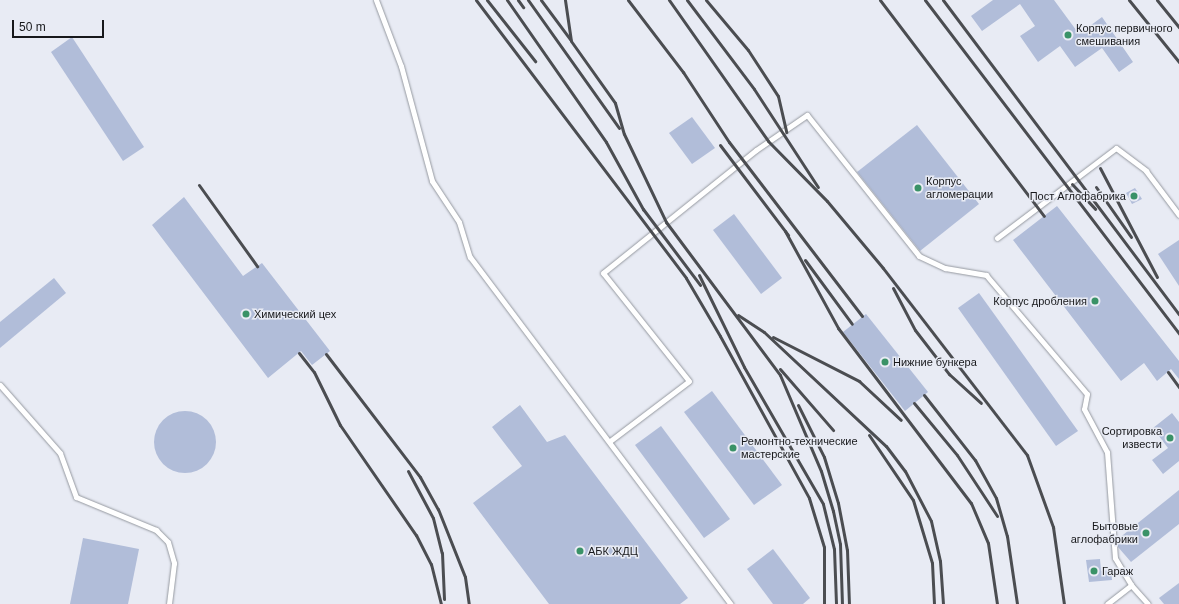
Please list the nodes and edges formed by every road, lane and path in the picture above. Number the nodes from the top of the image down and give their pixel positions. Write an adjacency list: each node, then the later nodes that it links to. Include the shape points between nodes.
1 (376, 0): 5 (lane, via 401,66 432,181 459,222 470,257)
2 (1179, 215): 3 (lane, via 1146,171 1116,148)
3 (997, 238)
4 (0, 385): 7 (lane, via 60,453 76,497 156,530 168,542 174,563)
5 (610, 441): 6 (lane, via 689,381 603,274 756,150 807,114 919,256 945,268 986,275 1087,394 1084,408 1107,452 1115,558); 8 (lane)
6 (1131, 585): 9 (lane); 10 (lane)
7 (169, 604)
8 (731, 604)
9 (1107, 604)
10 (1148, 604)

